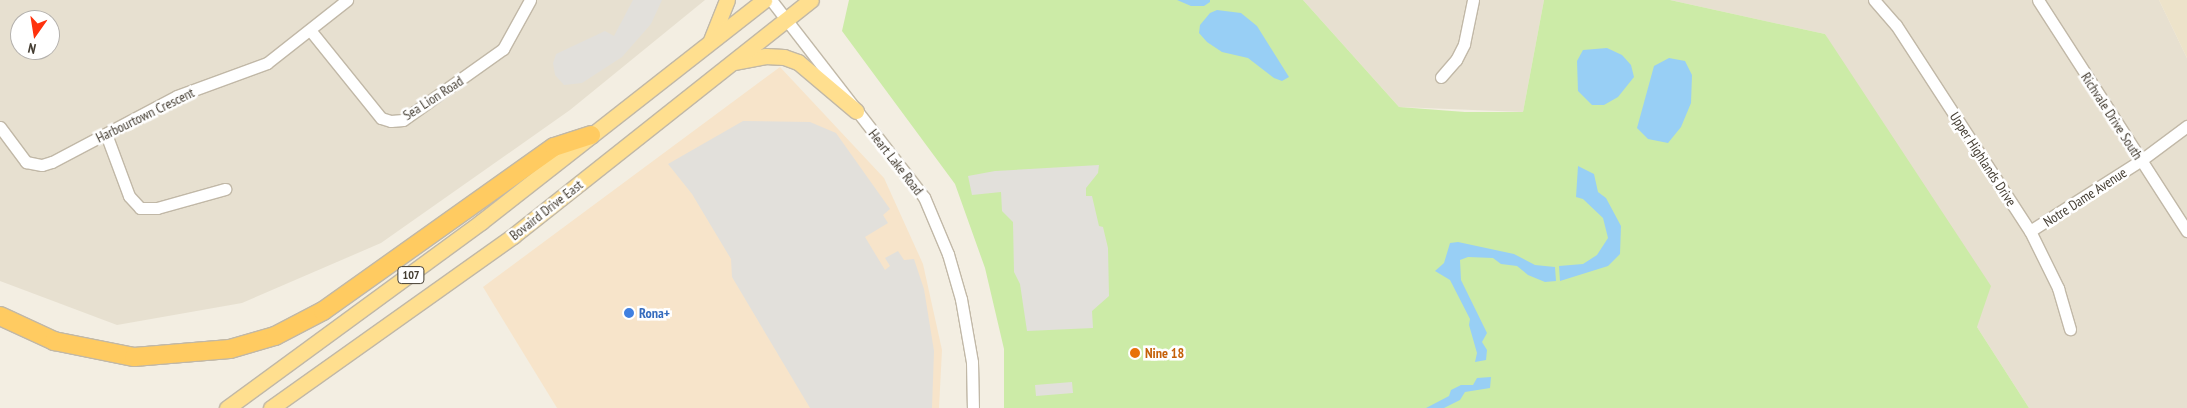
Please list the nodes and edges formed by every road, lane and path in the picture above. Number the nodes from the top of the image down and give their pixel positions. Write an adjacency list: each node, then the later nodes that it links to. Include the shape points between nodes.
1 (347, 0): 11 (street, Harbourtown Crescent)
2 (530, 0): 11 (street, Sea Lion Road, via 504,49 403,120 381,118)
3 (727, 0): 12 (main road)
4 (764, 0): 12 (main road, 107)
5 (771, 0): 10 (street, Heart Lake Road)
6 (811, 0): 10 (main road, Bovaird Drive East / 107)
7 (1473, 0): 14 (street, via 1464,44 1456,60)
8 (1874, 0): 23 (street, Upper Highlands Drive, via 1896,25)
9 (2038, 0): 20 (street, Richvale Drive South)
10 (786, 20): 13 (main road, Bovaird Drive East / 107); 15 (street, Heart Lake Road)
11 (310, 30): 18 (street, Harbourtown Crescent, via 267,63 177,96)
12 (710, 43): 19 (main road, 107)
13 (731, 63): 15 (main road, via 765,56 798,62); 27 (main road, Bovaird Drive East / 107, via 489,254)
14 (1441, 77)
15 (856, 111): 28 (street, Heart Lake Road, via 924,196 948,254 961,299 972,362)
16 (2187, 126): 20 (street, Notre Dame Avenue)
17 (0, 127): 18 (street, Harbourtown Crescent, via 20,157 33,165 52,162)
18 (106, 134): 21 (street, via 128,196 140,208 157,208)
19 (591, 135): 24 (highway, via 554,147 323,311 275,336 230,349 134,357 54,342); 26 (main road, 107, via 388,292)
20 (2140, 161): 22 (street, Richvale Drive South); 23 (street, Notre Dame Avenue)
21 (225, 189)
22 (2187, 231)
23 (2030, 232): 25 (street, Upper Highlands Drive, via 2058,288)
24 (0, 316)
25 (2070, 328)
26 (227, 408)
27 (271, 408)
28 (973, 408)

